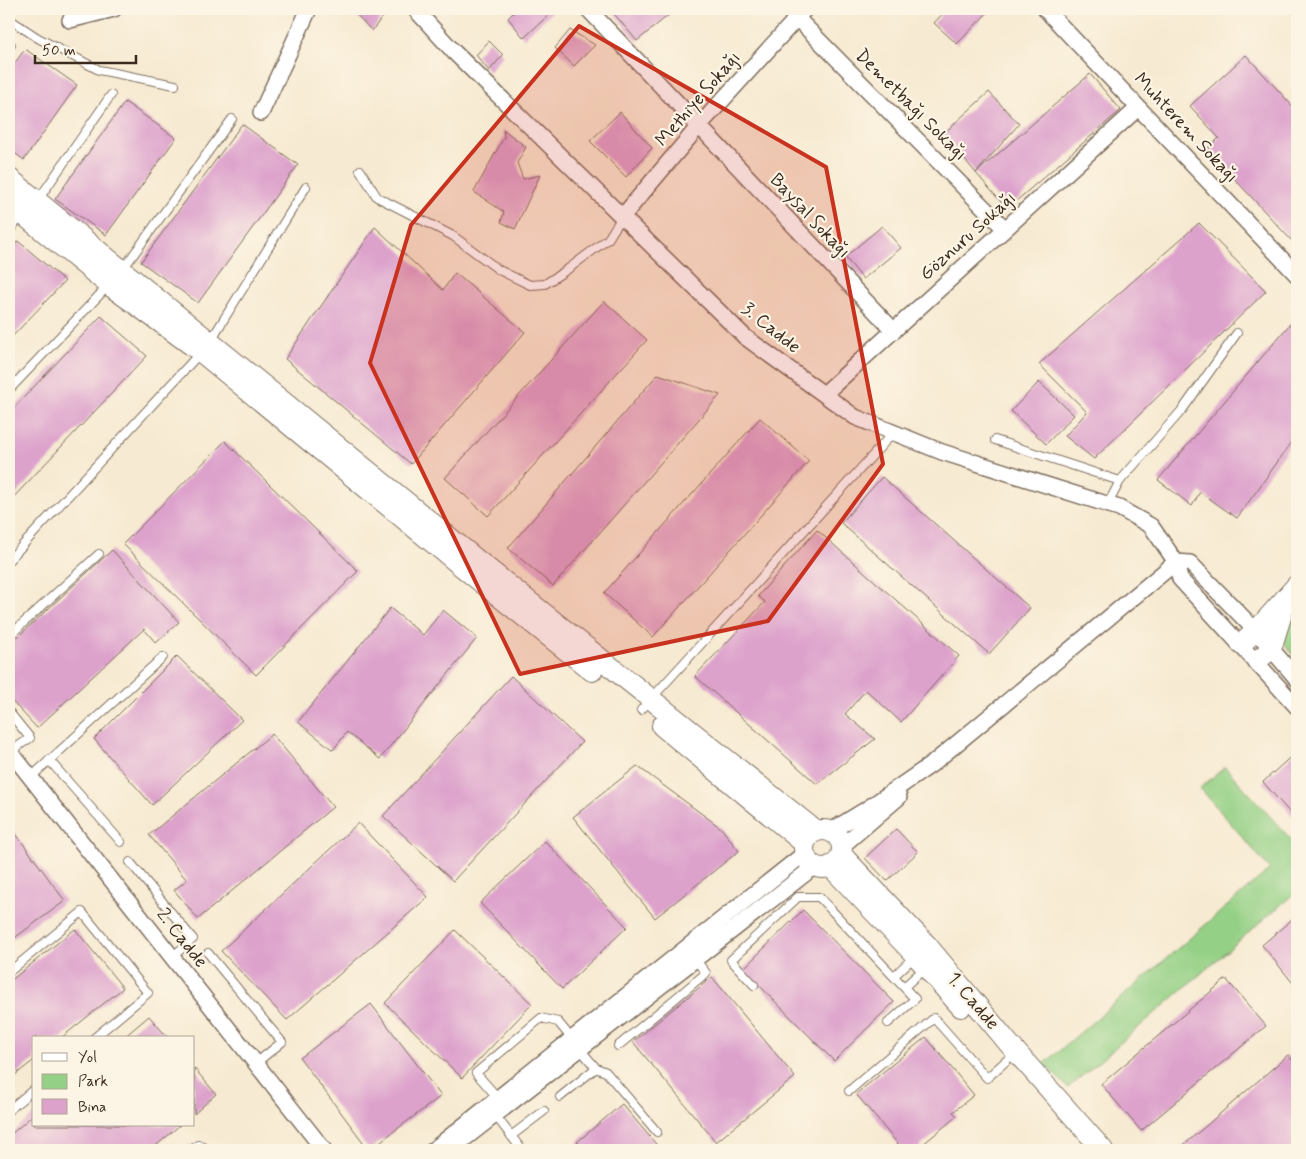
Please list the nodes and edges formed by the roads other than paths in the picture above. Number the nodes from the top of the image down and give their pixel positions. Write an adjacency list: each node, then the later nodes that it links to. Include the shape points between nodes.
1 (114, 9): 8 (street)
2 (309, 9): 12 (street)
3 (415, 9): 19 (street, 3. Cadde, via 454,52)
4 (588, 9): 14 (street, Baysal Sokağı)
5 (1045, 9): 11 (street, Muhterem Sokağı)
6 (797, 12): 14 (street, Methiye Sokağı); 20 (street, Demetbağı Sokağı)
7 (9, 19): 9 (lane, via 99,70)
8 (70, 20)
9 (175, 85)
10 (111, 95): 18 (lane)
11 (1138, 108): 20 (street, Göznuru Sokağı); 22 (street, Muhterem Sokağı)
12 (261, 113)
13 (232, 119): 23 (lane)
14 (698, 127): 19 (street, Methiye Sokağı); 24 (street, Baysal Sokağı)
15 (360, 170): 19 (lane, via 377,197 453,236 499,270 530,285 545,284 568,269 608,239)
16 (9, 178): 18 (street, 1. Cadde)
17 (306, 187): 26 (lane)
18 (23, 207): 21 (lane); 23 (street, 1. Cadde)
19 (622, 217): 28 (street, 3. Cadde, via 745,336)
20 (1005, 229): 24 (street, Göznuru Sokağı)
21 (9, 230)
22 (1297, 276)
23 (115, 278): 26 (street, 1. Cadde); 27 (lane)
24 (894, 330): 28 (street, Göznuru Sokağı)
25 (1237, 333): 31 (lane, via 1183,409)
26 (206, 347): 34 (lane); 43 (street, 1. Cadde)
27 (9, 390)
28 (824, 394): 29 (street, 3. Cadde, via 855,417)
29 (893, 433): 32 (street, 3. Cadde, via 942,452); 43 (lane)
30 (995, 440): 31 (lane)
31 (1120, 482): 32 (lane)
32 (1108, 504): 35 (street, 3. Cadde, via 1151,526)
33 (99, 554): 38 (lane)
34 (9, 560)
35 (1176, 562): 37 (street, via 1190,563); 39 (street, 3. Cadde, via 1180,578); 50 (street, via 932,764 898,798)
36 (1295, 593): 37 (street); 40 (street)
37 (1256, 631): 39 (street); 40 (street)
38 (9, 636)
39 (1241, 644): 40 (street, 3. Cadde)
40 (1264, 655): 42 (street); 44 (street)
41 (163, 657): 47 (lane)
42 (1297, 678)
43 (646, 705): 50 (street, 1. Cadde)
44 (1297, 708)
45 (9, 712): 46 (lane, via 30,738)
46 (10, 751): 48 (street, 2. Cadde)
47 (50, 760): 48 (lane); 49 (lane)
48 (30, 778): 55 (street, 2. Cadde)
49 (120, 842)
50 (823, 849): 53 (street); 54 (street, 1. Cadde)
51 (130, 862): 55 (lane, via 193,939)
52 (208, 953): 65 (lane, via 282,1042)
53 (691, 954): 62 (street); 63 (lane, via 706,973)
54 (926, 956): 57 (lane); 59 (lane); 64 (street, 1. Cadde)
55 (172, 957): 65 (street, 2. Cadde)
56 (9, 972): 61 (lane, via 82,912 148,993)
57 (894, 976): 58 (lane, via 819,897 798,898 731,960); 59 (lane)
58 (754, 985)
59 (904, 988): 60 (lane, via 915,999)
60 (888, 1023)
61 (96, 1036)
62 (576, 1044): 66 (lane); 70 (street); 70 (lane, via 558,1022 541,1018 476,1072)
63 (618, 1046)
64 (1011, 1055): 68 (lane, via 987,1078 934,1018); 81 (street, 1. Cadde); 82 (street, 1. Cadde)
65 (256, 1063): 77 (street, 2. Cadde)
66 (596, 1068): 69 (lane); 73 (lane, via 606,1072)
67 (32, 1091): 71 (lane)
68 (849, 1091)
69 (560, 1097)
70 (496, 1107): 74 (lane); 78 (street); 79 (street)
71 (9, 1110)
72 (544, 1111): 74 (lane)
73 (657, 1132)
74 (511, 1136): 80 (lane)
75 (187, 1150): 76 (lane, via 198,1145)
76 (209, 1150)
77 (324, 1150)
78 (433, 1150)
79 (450, 1150)
80 (522, 1150)
81 (1086, 1150)
82 (1103, 1150)

